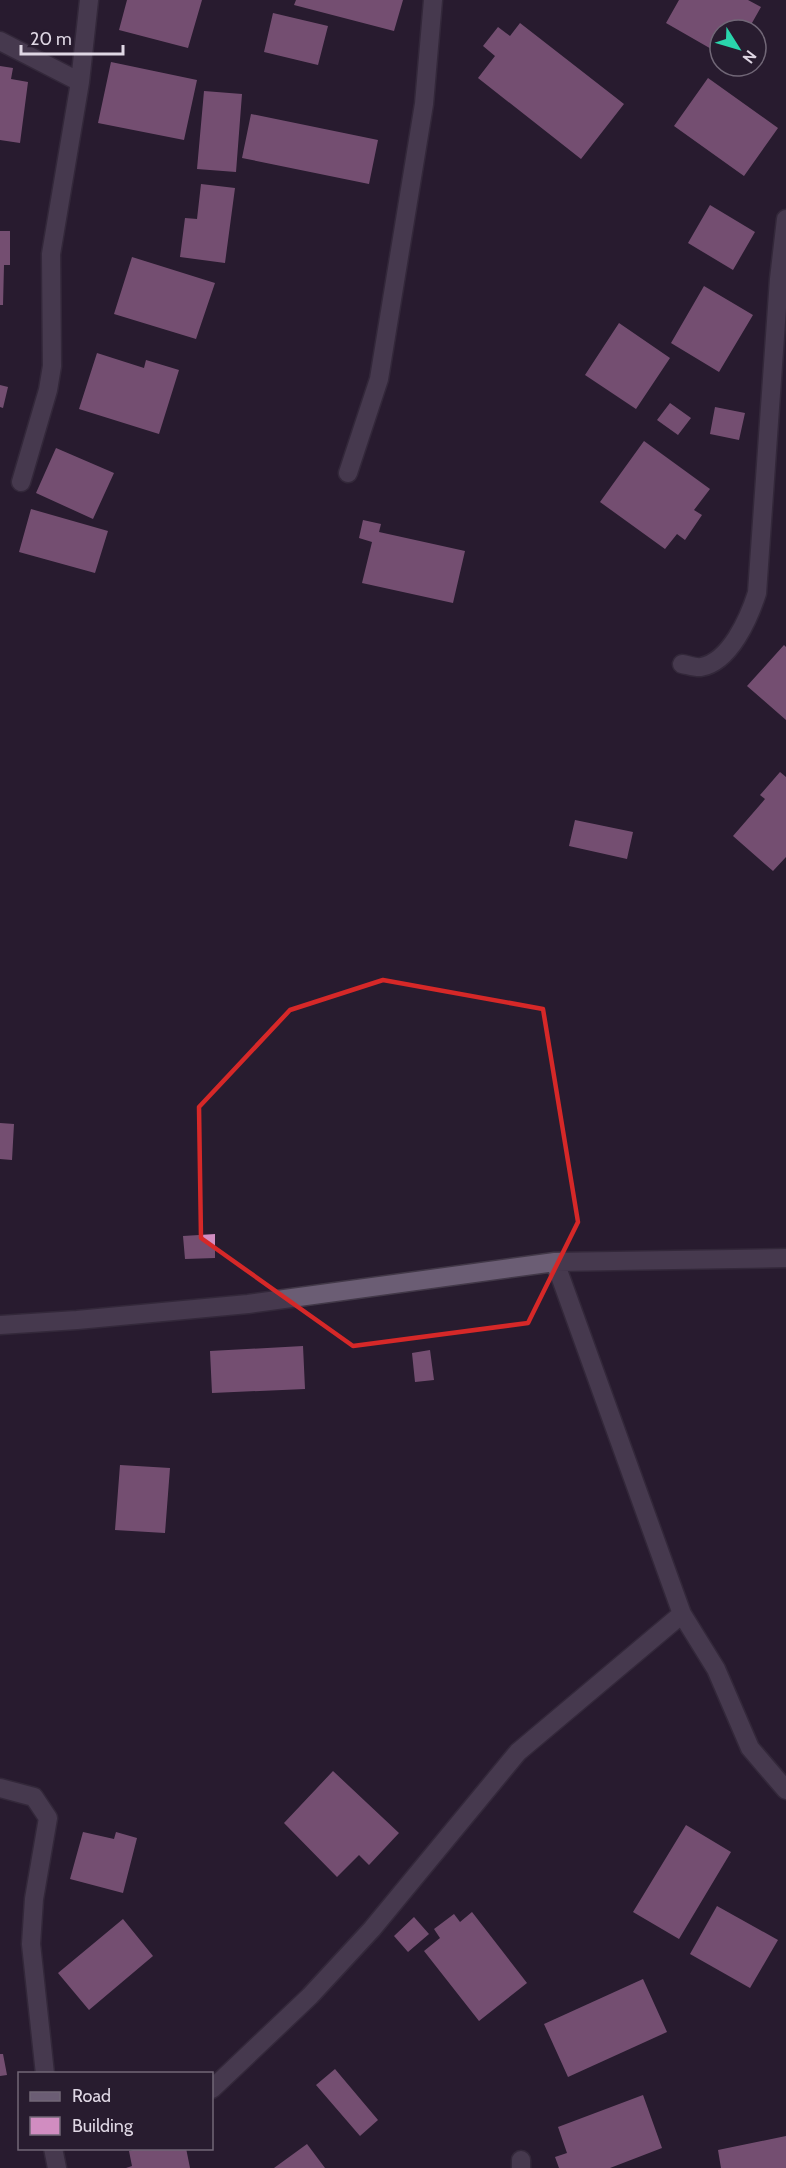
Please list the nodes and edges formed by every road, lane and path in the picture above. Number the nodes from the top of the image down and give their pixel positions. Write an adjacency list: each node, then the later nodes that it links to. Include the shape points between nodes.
1 (89, 0): 4 (street)
2 (433, 0): 6 (street, via 424,104 379,379)
3 (0, 41): 4 (street)
4 (80, 82): 7 (street, via 51,254 52,366)
5 (786, 219): 8 (street, via 757,593 749,618 718,660 700,667)
6 (348, 473)
7 (21, 482)
8 (682, 664)
9 (786, 1258): 10 (street)
10 (555, 1262): 11 (street, via 248,1304); 12 (street)
11 (0, 1325)
12 (682, 1614): 14 (street, via 716,1669 750,1748); 16 (street, via 518,1752 372,1929 310,1996)
13 (0, 1788): 15 (street, via 34,1797 48,1818 34,1899 31,1944)
14 (786, 1790)
15 (45, 2072)
16 (213, 2088)
17 (53, 2150): 18 (street)
18 (57, 2168)

